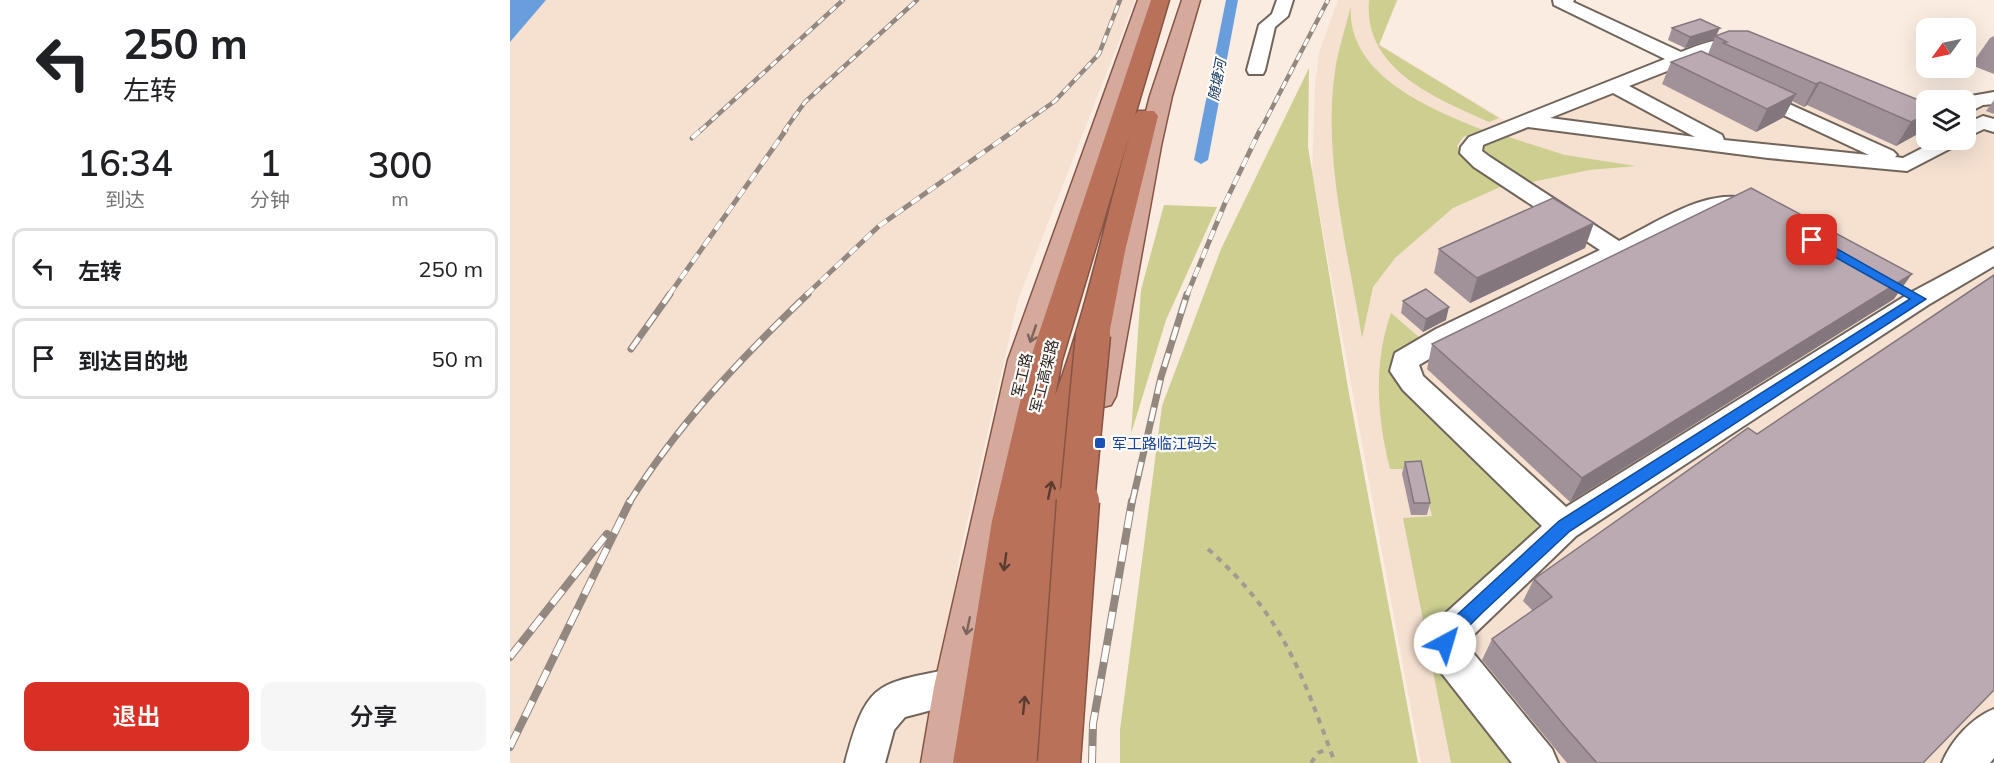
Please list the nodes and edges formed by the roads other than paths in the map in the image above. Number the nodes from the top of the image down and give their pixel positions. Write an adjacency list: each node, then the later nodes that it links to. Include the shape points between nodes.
1 (1147, 0): 24 (main road, 军工路, one-way to 24, via 1024,360)
2 (1160, 0): 29 (highway, 军工高架路, one-way to 29, via 1046,360 1011,522)
3 (1180, 0): 22 (highway, 军工高架路, via 1114,240)
4 (1191, 0): 31 (main road, via 1149,146 1071,535 1064,578)
5 (1285, 0): 9 (street, via 1280,16 1267,25)
6 (1558, 3): 8 (street)
7 (1765, 55): 8 (street, via 1730,43)
8 (1676, 57): 10 (street); 12 (street)
9 (1256, 70)
10 (1711, 74)
11 (1732, 84): 18 (street)
12 (1614, 86): 15 (street); 16 (street)
13 (1994, 98): 14 (street)
14 (1976, 101)
15 (1524, 122): 16 (street); 20 (street, via 1476,141 1471,153)
16 (1730, 147): 18 (street)
17 (1934, 150): 18 (street)
18 (1906, 165)
19 (1788, 226): 20 (street, via 1744,203 1724,200)
20 (1616, 250): 23 (street, via 1404,360 1404,371 1413,383)
21 (1994, 256): 23 (street, via 1906,291)
22 (1093, 335): 30 (highway, 军工高架路, one-way to 22, bridge, via 1041,532 1065,415); 32 (highway, bridge, via 1069,593)
23 (1564, 526): 33 (street, via 1451,632 1445,643 1467,679)
24 (956, 687): 26 (street, via 894,699 881,711); 27 (street); 28 (main road, 军工路)
25 (1994, 729): 34 (street)
26 (865, 763)
27 (920, 763)
28 (945, 763)
29 (977, 763)
30 (1018, 763)
31 (1050, 763)
32 (1059, 763)
33 (1538, 763)
34 (1962, 763)

